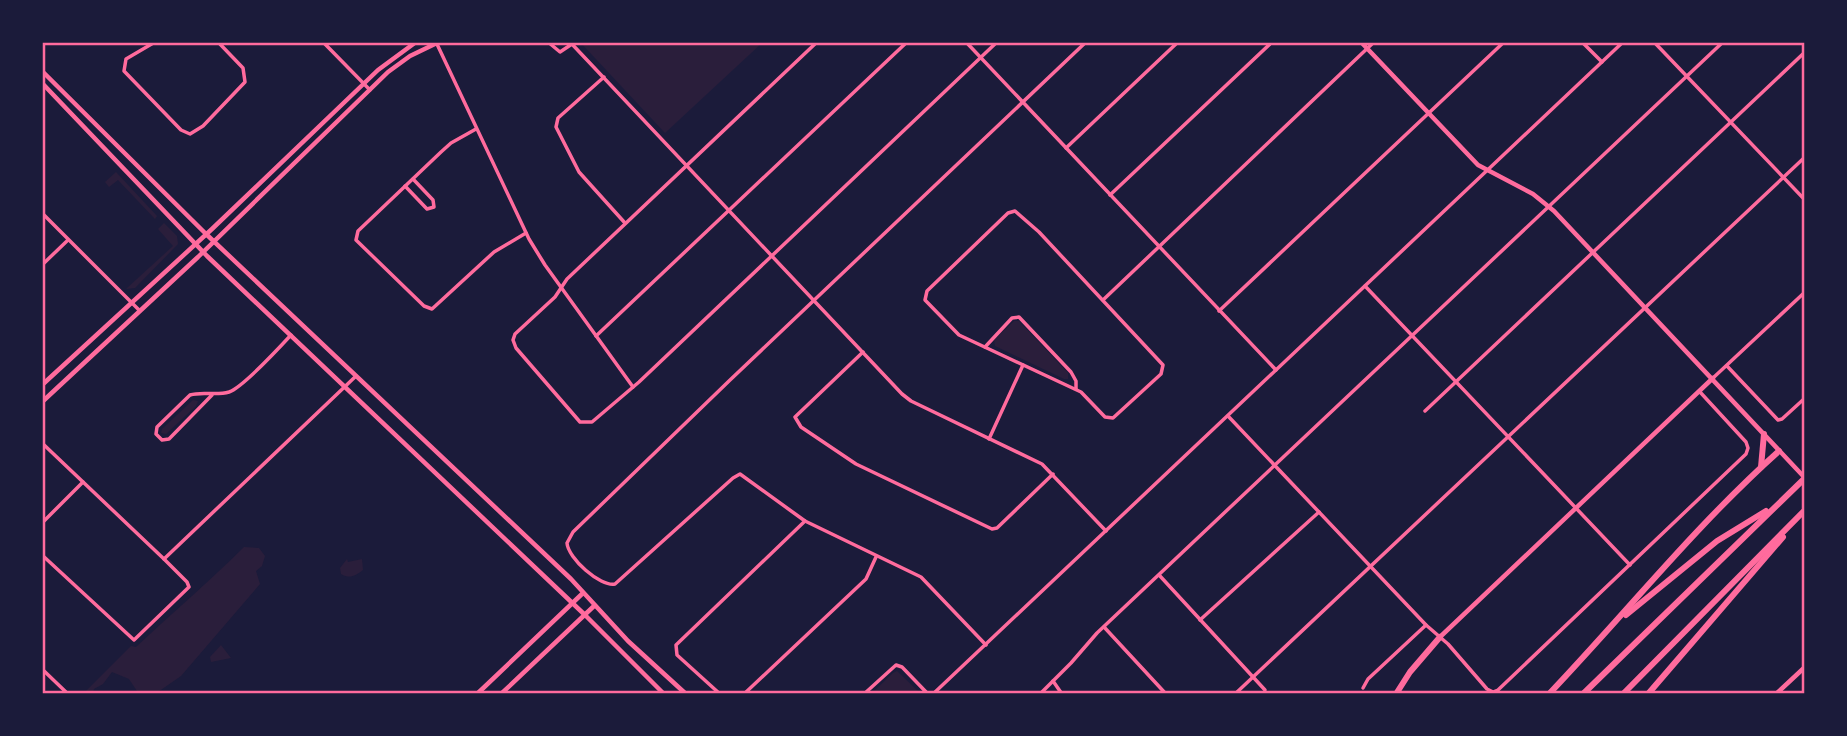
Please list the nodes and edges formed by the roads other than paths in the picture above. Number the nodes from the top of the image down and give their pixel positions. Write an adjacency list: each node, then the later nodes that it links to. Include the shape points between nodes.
1 (155, 42): 2 (street, via 129,57 124,69 190,134 245,82 243,68)
2 (218, 42)
3 (323, 42): 30 (street)
4 (416, 42): 30 (street)
5 (437, 42): 31 (street, via 401,62); 35 (street)
6 (548, 42): 21 (street, via 560,52)
7 (817, 42): 38 (street)
8 (907, 42): 46 (street)
9 (965, 42): 24 (street)
10 (997, 42): 24 (street)
11 (1086, 42): 32 (street)
12 (1178, 42): 36 (street)
13 (1272, 42): 43 (street)
14 (1361, 42): 22 (street)
15 (1374, 42): 22 (street)
16 (1504, 42): 33 (street)
17 (1583, 42): 25 (street)
18 (1623, 42): 25 (street)
19 (1654, 42): 28 (street)
20 (1723, 42): 28 (street)
21 (571, 43): 27 (street)
22 (1367, 49): 33 (street); 54 (street)
23 (1805, 52): 34 (street)
24 (980, 58): 32 (street); 57 (street)
25 (1601, 62): 39 (street)
26 (42, 71): 50 (street)
27 (604, 77): 38 (street); 48 (street, via 558,118 556,127 579,172)
28 (1687, 77): 34 (street); 45 (street)
29 (42, 83): 53 (street)
30 (363, 84): 31 (street); 50 (street)
31 (370, 90): 52 (street)
32 (1023, 103): 36 (street); 63 (street)
33 (1428, 113): 39 (street); 67 (street)
34 (1731, 122): 41 (street); 56 (street)
35 (477, 129): 40 (street, via 451,143); 49 (street)
36 (1066, 148): 43 (street)
37 (1805, 158): 41 (street)
38 (687, 166): 46 (street); 48 (street)
39 (1487, 171): 45 (street); 59 (street)
40 (413, 178): 42 (street); 42 (street, via 434,207 425,207)
41 (1784, 178): 44 (street); 65 (street)
42 (405, 186): 49 (street, via 355,239 428,309 438,306 494,252)
43 (1110, 195): 54 (street)
44 (1805, 200)
45 (1550, 207): 56 (street); 70 (street)
46 (729, 211): 57 (street); 69 (street)
47 (42, 213): 51 (street)
48 (626, 224): 60 (street)
49 (526, 233): 60 (street)
50 (206, 234): 52 (street); 53 (street)
51 (68, 240): 58 (street); 64 (street)
52 (214, 240): 55 (street); 76 (street)
53 (196, 242): 55 (street); 64 (street)
54 (1158, 247): 62 (street); 67 (street)
55 (203, 252): 66 (street); 68 (street)
56 (1594, 253): 65 (street); 78 (street)
57 (772, 256): 63 (street); 81 (street)
58 (42, 265)
59 (1365, 286): 70 (street); 75 (street)
60 (561, 288): 69 (street); 81 (street, via 515,334 516,348 582,423 595,420)
61 (1805, 292): 74 (street)
62 (1103, 300): 71 (street, via 1012,211 924,296 951,328); 82 (street, via 1161,362 1163,370 1112,419)
63 (814, 301): 72 (street); 103 (street, via 570,537 567,546 600,583 610,586 738,474)
64 (130, 302): 66 (street); 79 (street)
65 (1647, 307): 77 (street); 90 (street)
66 (139, 310): 86 (street)
67 (1219, 311): 75 (street)
68 (291, 335): 80 (street); 84 (street, via 234,389)
69 (596, 336): 81 (street)
70 (1413, 336): 78 (street); 94 (street)
71 (985, 347): 73 (street); 82 (street, via 1018,317 1071,372)
72 (863, 352): 91 (street, via 911,401); 96 (street, via 795,417 801,427 852,461 992,529)
73 (1023, 365): 82 (street); 91 (street)
74 (1726, 366): 77 (street); 85 (street, via 1778,420)
75 (1276, 370): 88 (street)
76 (356, 376): 80 (street); 112 (street)
77 (1713, 378): 83 (street); 89 (street)
78 (1457, 382): 87 (street); 90 (street)
79 (42, 385)
80 (345, 387): 108 (street); 113 (street)
81 (633, 387)
82 (1076, 389)
83 (1700, 391): 100 (street); 109 (street, via 1746,442 1747,452)
84 (212, 395): 84 (street, via 190,395 156,426 156,434 169,439)
85 (1805, 398)
86 (42, 402)
87 (1425, 411)
88 (1228, 416): 94 (street); 105 (street)
89 (1764, 434): 93 (street); 95 (highway)
90 (1509, 438): 100 (street); 110 (street)
91 (989, 439): 96 (street)
92 (42, 443): 98 (street)
93 (1780, 451): 95 (highway); 97 (street)
94 (1276, 467): 102 (street); 111 (street)
95 (1761, 467): 119 (highway)
96 (1053, 474): 105 (street)
97 (1805, 478): 99 (highway)
98 (83, 482): 104 (street); 108 (street)
99 (1776, 505): 119 (highway, via 1717,541); 145 (highway)
100 (1576, 509): 109 (street); 120 (street)
101 (1805, 510): 128 (highway); 146 (highway)
102 (1319, 512): 110 (street); 116 (street)
103 (806, 521): 107 (street); 134 (street, via 675,649)
104 (42, 523)
105 (1106, 531): 121 (street)
106 (42, 555): 108 (street, via 133,640 189,587)
107 (876, 557): 121 (street, via 924,579); 135 (street, via 866,579)
108 (164, 559)
109 (1630, 565): 120 (street, via 1498,690 1491,692)
110 (1371, 567): 117 (street); 124 (street)
111 (1160, 576): 116 (street); 118 (street)
112 (583, 593): 113 (street); 114 (street)
113 (572, 604): 115 (street); 130 (street)
114 (594, 606): 115 (street); 133 (street)
115 (584, 615): 131 (street); 132 (street)
116 (1200, 620): 124 (street)
117 (1426, 625): 120 (street); 126 (street)
118 (1104, 627): 125 (street); 141 (street)
119 (1611, 629): 144 (highway)
120 (1440, 637): 143 (highway)
121 (986, 645): 138 (street)
122 (1805, 667): 147 (street)
123 (42, 669): 129 (street)
124 (1254, 678): 127 (street); 142 (street)
125 (1053, 681): 139 (street); 140 (street)
126 (1363, 688)
127 (1265, 690)
128 (1649, 693)
129 (68, 694)
130 (477, 694)
131 (501, 694)
132 (664, 694)
133 (686, 694)
134 (720, 694)
135 (744, 694)
136 (864, 694): 137 (street, via 896,665)
137 (928, 694)
138 (933, 694)
139 (1040, 694)
140 (1062, 694)
141 (1166, 694)
142 (1235, 694)
143 (1396, 694)
144 (1549, 694)
145 (1583, 694)
146 (1623, 694)
147 (1776, 694)

